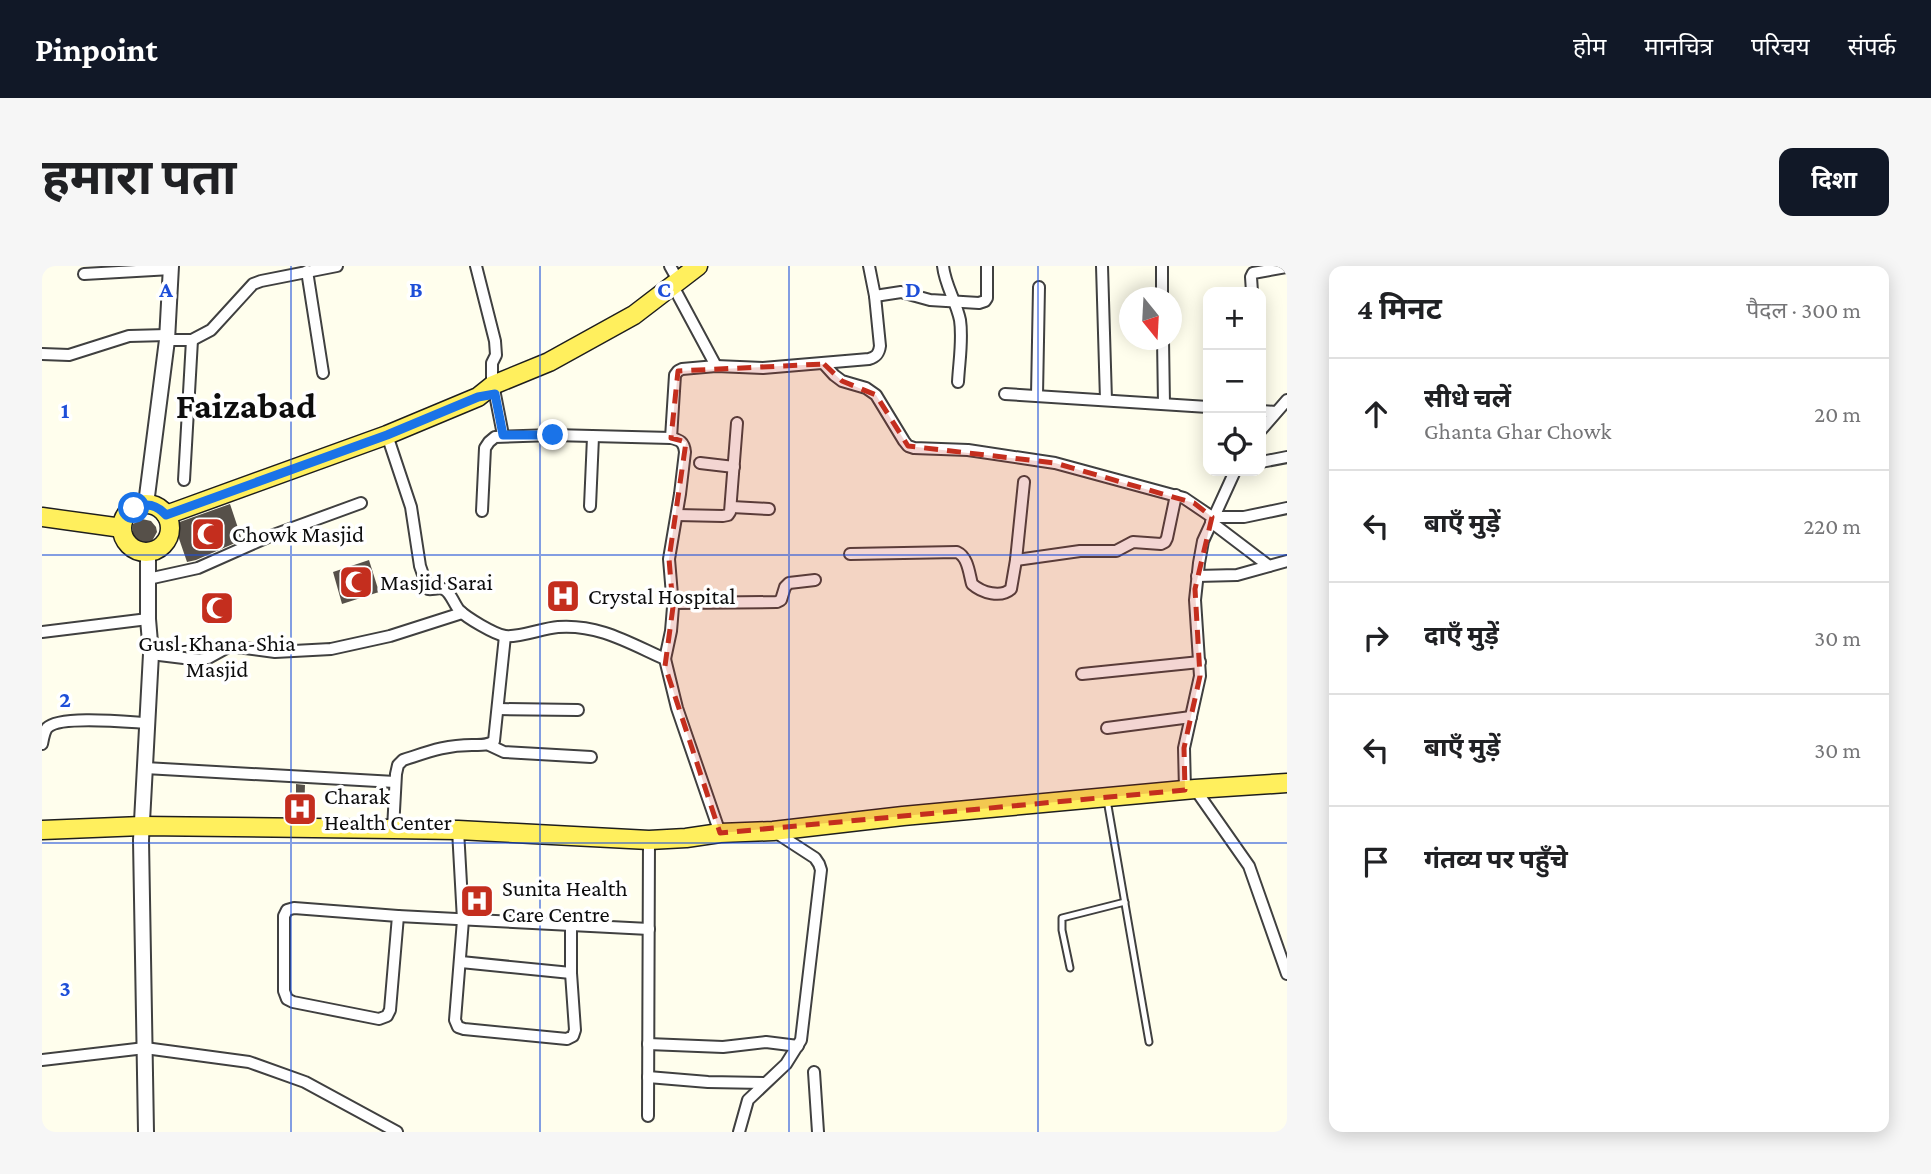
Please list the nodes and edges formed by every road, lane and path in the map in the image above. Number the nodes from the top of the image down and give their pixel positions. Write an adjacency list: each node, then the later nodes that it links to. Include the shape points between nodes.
1 (337, 266): 11 (street)
2 (476, 266): 30 (street, via 495,341)
3 (670, 266): 19 (street)
4 (698, 266): 19 (main road)
5 (714, 266): 19 (main road)
6 (869, 266): 20 (street)
7 (943, 266): 21 (street)
8 (987, 266): 21 (street, via 985,302)
9 (1102, 266): 33 (street)
10 (1162, 266): 17 (street)
11 (321, 267): 14 (street)
12 (1287, 267): 18 (street, via 1253,273)
13 (171, 268): 15 (street); 22 (street)
14 (307, 271): 23 (street, via 253,284 211,330); 28 (street)
15 (84, 274)
16 (1039, 287): 32 (street)
17 (1163, 287)
18 (1252, 287)
19 (677, 288): 27 (street); 30 (main road, via 636,325 576,359)
20 (875, 296): 21 (street, via 901,292); 26 (street, via 880,346 876,357)
21 (953, 301): 29 (street, via 961,328)
22 (167, 338): 23 (street); 25 (street, via 129,336 69,355); 54 (street)
23 (192, 340): 50 (street)
24 (1163, 350): 35 (street)
25 (42, 354)
26 (824, 364): 27 (street); 52 (street, via 842,381 876,395 908,446 1055,463)
27 (716, 366): 44 (street, via 682,369 675,375)
28 (323, 373)
29 (958, 382)
30 (489, 392): 41 (main road); 42 (street)
31 (1005, 394): 32 (street)
32 (1037, 395): 33 (street)
33 (1106, 400): 35 (street)
34 (1287, 400): 38 (street)
35 (1164, 404): 36 (street)
36 (1203, 407)
37 (1266, 411): 38 (street)
38 (1276, 412): 40 (street)
39 (737, 424): 48 (street)
40 (1266, 424)
41 (387, 435): 60 (main road); 74 (street, via 411,507 425,584 428,589 446,590)
42 (503, 435): 43 (street); 59 (street, via 485,448)
43 (593, 437): 44 (street); 55 (street)
44 (671, 438): 61 (street, via 684,445)
45 (1287, 457): 46 (street)
46 (1266, 461)
47 (700, 463): 48 (street)
48 (734, 467): 56 (street)
49 (1233, 476): 63 (street)
50 (184, 480)
51 (1024, 482): 67 (street)
52 (1176, 495): 63 (street, via 1194,503); 67 (street, via 1167,538 1161,544 1133,542 1116,551)
53 (361, 503): 71 (street, via 207,565)
54 (146, 504): 60 (main road); 64 (main road, via 129,511)
55 (590, 506)
56 (732, 507): 58 (street); 61 (street, via 723,516)
57 (1287, 508): 63 (street)
58 (769, 509)
59 (482, 511)
60 (166, 515): 65 (main road, via 167,538)
61 (677, 515): 73 (street, via 668,559)
62 (42, 517): 64 (main road)
63 (1212, 520): 69 (street); 70 (street)
64 (122, 528): 65 (main road, via 132,547)
65 (148, 552): 71 (street)
66 (850, 554): 67 (street, via 957,552 966,560 975,587 1002,594 1011,589)
67 (1016, 560)
68 (1287, 561): 69 (street)
69 (1269, 566): 70 (street, via 1237,575)
70 (1197, 576): 80 (street)
71 (148, 579): 75 (street)
72 (815, 580): 73 (street, via 789,583 777,602)
73 (673, 603): 79 (street)
74 (462, 613): 77 (street); 78 (street, via 331,649 275,652 228,647 200,660)
75 (148, 619): 76 (street); 78 (street)
76 (42, 632)
77 (505, 636): 79 (street, via 588,627); 82 (street)
78 (151, 654): 85 (street)
79 (665, 659): 100 (street)
80 (1200, 662): 81 (street); 84 (street)
81 (1082, 674)
82 (498, 709): 83 (street); 88 (street, via 496,735)
83 (578, 710)
84 (1191, 717): 86 (street); 93 (street, via 1183,757)
85 (146, 723): 87 (street, via 68,722 49,726); 90 (street)
86 (1107, 728)
87 (42, 744)
88 (489, 745): 89 (street, via 504,752); 91 (street, via 446,746 403,760)
89 (592, 757)
90 (145, 768): 91 (street); 95 (street)
91 (395, 782): 96 (street)
92 (1287, 783): 93 (main road)
93 (1190, 789): 94 (main road); 110 (street, via 1250,866)
94 (1106, 797): 99 (main road); 102 (lane)
95 (142, 826): 96 (main road); 97 (main road); 114 (street)
96 (393, 829): 98 (main road)
97 (42, 830)
98 (458, 830): 101 (main road); 104 (street)
99 (773, 831): 100 (main road); 113 (street, via 815,858 821,870)
100 (720, 833): 101 (main road)
101 (649, 840): 106 (street)
102 (1125, 902): 108 (lane, via 1062,918); 111 (lane)
103 (398, 916): 103 (street, via 287,910 287,999 387,1017); 104 (street)
104 (463, 920): 105 (street); 107 (street)
105 (571, 926): 106 (street); 109 (street)
106 (649, 929): 112 (street)
107 (461, 962): 109 (street); 109 (street, via 455,1020 464,1029 573,1036)
108 (1070, 968)
109 (571, 973)
110 (1287, 974)
111 (1149, 1042)
112 (649, 1044): 113 (street, via 766,1042); 117 (street)
113 (798, 1046): 118 (street)
114 (145, 1048): 115 (street); 120 (street); 121 (street, via 249,1062 278,1071)
115 (42, 1060)
116 (814, 1072): 123 (street)
117 (648, 1077): 118 (street); 119 (street)
118 (765, 1083): 122 (street, via 748,1100)
119 (648, 1116)
120 (146, 1132)
121 (397, 1132)
122 (739, 1132)
123 (818, 1132)

